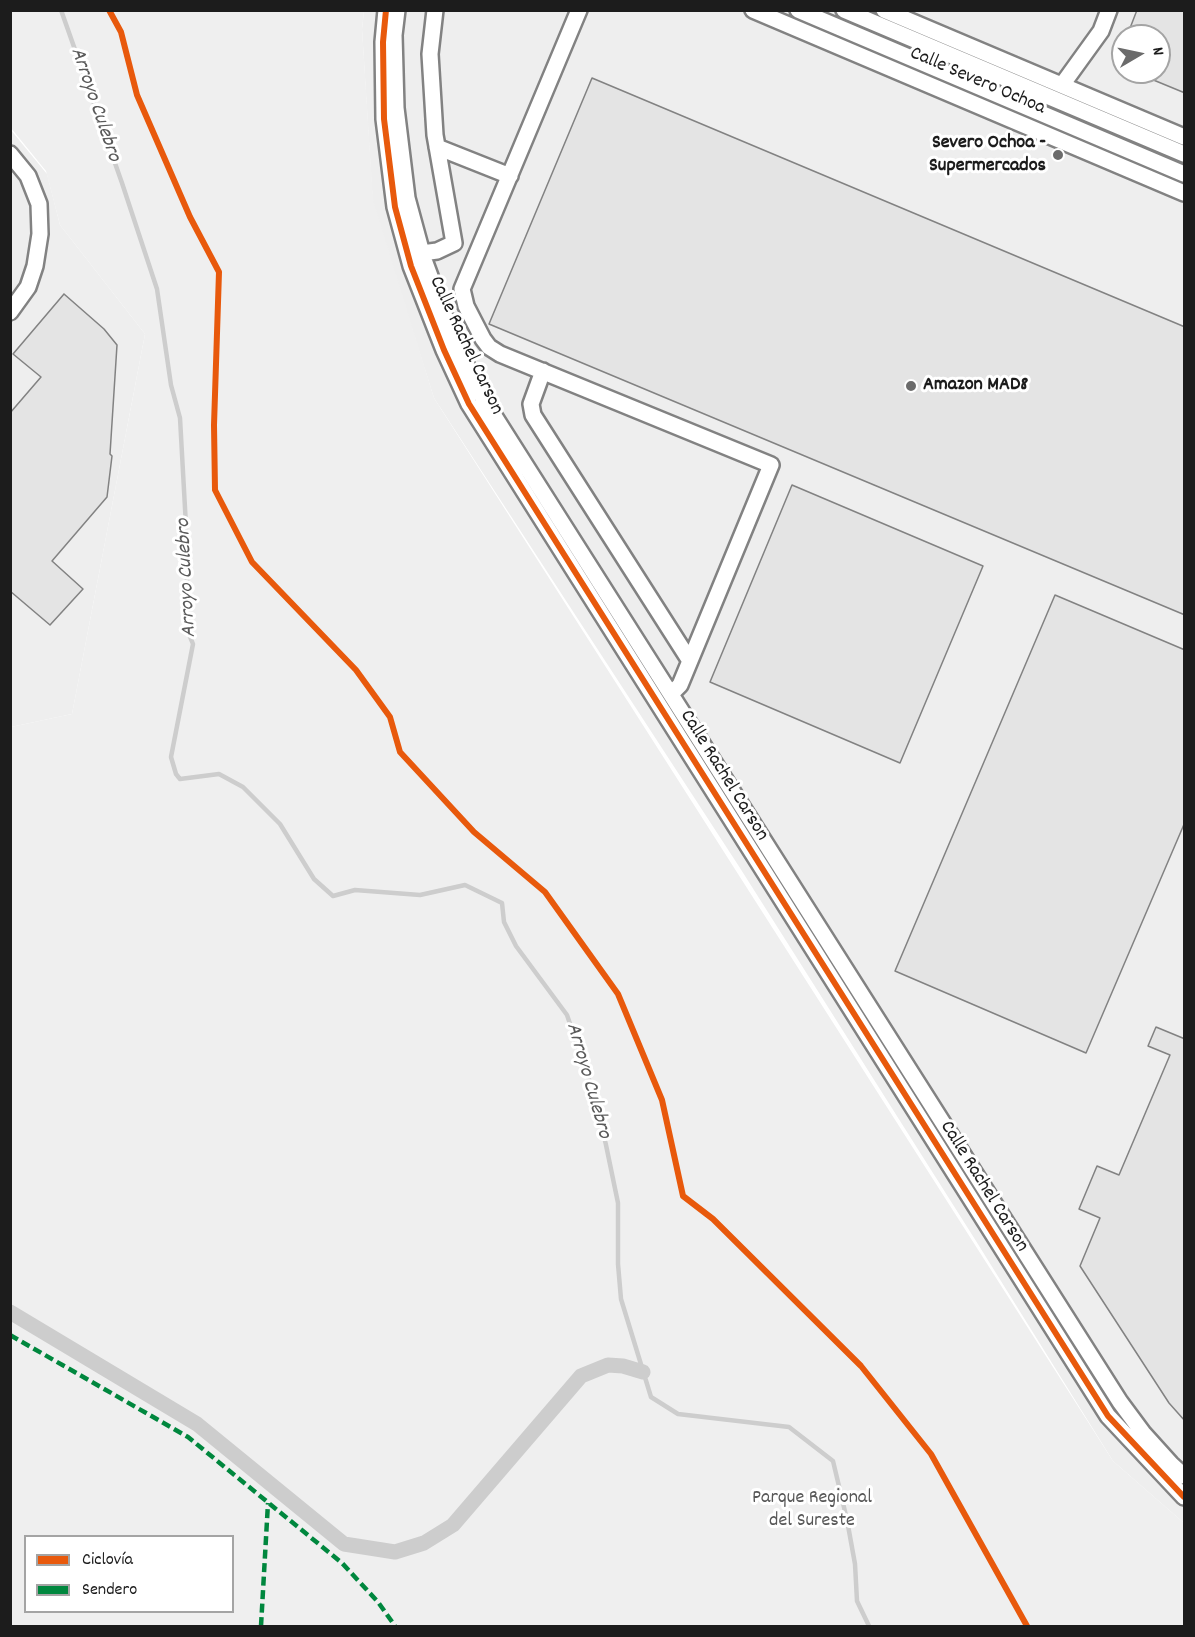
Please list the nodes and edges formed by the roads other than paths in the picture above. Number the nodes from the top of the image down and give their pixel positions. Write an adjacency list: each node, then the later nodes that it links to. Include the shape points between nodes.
1 (386, 10): 24 (street, Calle Rachel Carson, via 384,119 395,207 411,266 469,404 1108,1416)
2 (397, 10): 18 (street, Calle Rachel Carson, via 396,108 407,198)
3 (435, 10): 12 (street, via 430,54)
4 (579, 10): 16 (street)
5 (753, 10): 17 (street, Calle Severo Ochoa)
6 (798, 10): 15 (street, Calle Severo Ochoa)
7 (844, 10): 14 (street, Calle Severo Ochoa)
8 (884, 10): 10 (street, Calle Severo Ochoa)
9 (1109, 10): 10 (street, via 1101,31)
10 (1062, 85): 11 (street, Calle Severo Ochoa)
11 (1185, 136)
12 (437, 147): 16 (street); 18 (street, via 454,243)
13 (10, 154): 19 (street, via 28,176 39,204 40,234 28,286)
14 (1185, 154)
15 (1185, 174)
16 (510, 176): 20 (street, via 462,289 466,306 489,347)
17 (1185, 193)
18 (422, 253): 22 (street, Calle Rachel Carson, via 454,341 484,400)
19 (10, 312)
20 (543, 371): 21 (street, via 531,405 533,415); 21 (street, via 771,465)
21 (690, 661): 22 (street, via 680,685)
22 (671, 694): 23 (street, Calle Rachel Carson, via 1120,1402 1143,1433)
23 (1185, 1476)
24 (1185, 1497)

